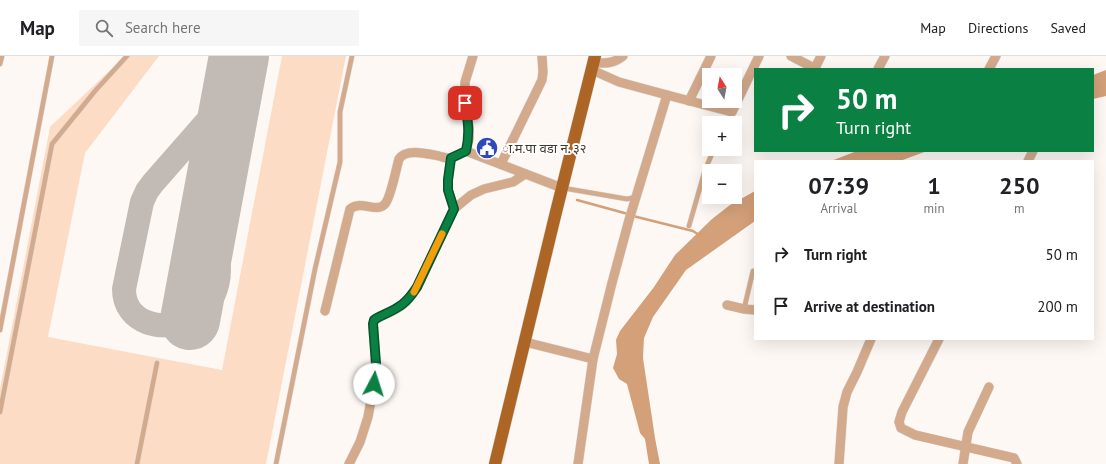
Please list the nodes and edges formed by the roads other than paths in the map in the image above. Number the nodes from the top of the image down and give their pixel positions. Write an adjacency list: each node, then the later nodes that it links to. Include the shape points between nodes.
1 (2, 56): 15 (lane)
2 (52, 56): 38 (lane)
3 (127, 56): 45 (lane, via 52,144)
4 (352, 56): 48 (lane, via 340,112 340,162 315,269)
5 (473, 56): 24 (street, via 465,82 469,128)
6 (542, 56): 27 (street, via 542,80)
7 (624, 56): 14 (street, via 609,63)
8 (711, 56): 21 (street)
9 (759, 56): 22 (street)
10 (791, 56): 16 (street)
11 (821, 56): 17 (street)
12 (885, 56): 18 (street)
13 (996, 56): 19 (street)
14 (594, 63): 20 (street, via 619,82); 29 (main road)
15 (0, 64)
16 (814, 68)
17 (816, 68)
18 (879, 68)
19 (990, 68)
20 (667, 96): 21 (street); 30 (street)
21 (689, 101): 22 (street)
22 (732, 112): 23 (lane)
23 (730, 116)
24 (466, 151): 26 (street); 27 (street)
25 (711, 156): 32 (lane)
26 (451, 158): 31 (street, via 448,190); 37 (street, via 420,153 401,155 385,204 374,208 359,205 350,209)
27 (501, 164): 28 (street)
28 (524, 174): 29 (street); 31 (street, via 513,182 470,194)
29 (562, 188): 30 (lane); 41 (main road)
30 (635, 200): 42 (street)
31 (454, 209): 49 (street, via 411,297 404,304 374,320 374,384 368,417)
32 (689, 226)
33 (753, 271): 35 (lane)
34 (728, 304): 35 (street)
35 (744, 309): 36 (street)
36 (754, 310)
37 (325, 311)
38 (0, 330)
39 (871, 340): 52 (street, via 847,392 843,407)
40 (938, 340): 46 (street, via 899,422 901,428 915,435)
41 (525, 342): 42 (street); 50 (main road)
42 (593, 358): 51 (street)
43 (157, 363): 47 (lane)
44 (990, 387): 46 (street, via 968,432)
45 (0, 412)
46 (966, 446): 53 (street); 54 (street, via 1014,458)
47 (137, 464)
48 (276, 464)
49 (349, 464)
50 (495, 464)
51 (578, 464)
52 (839, 464)
53 (962, 464)
54 (1017, 464)

